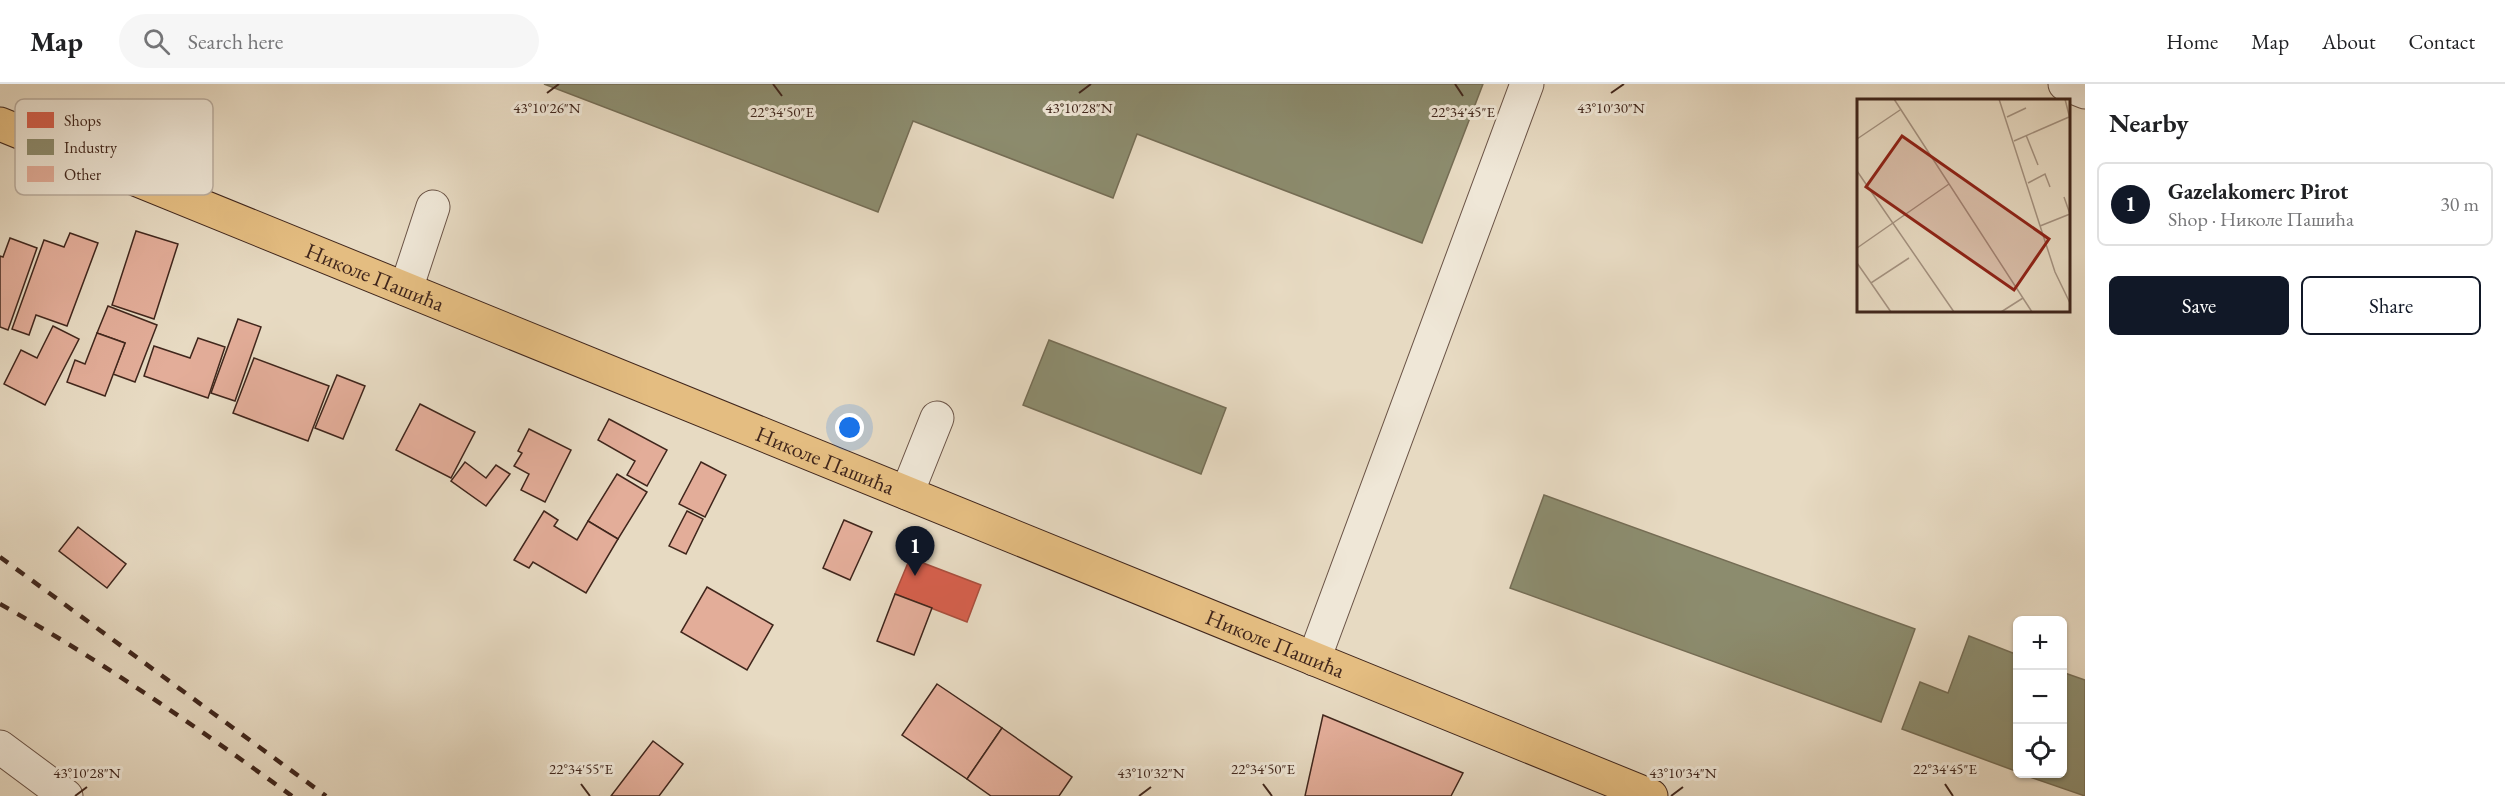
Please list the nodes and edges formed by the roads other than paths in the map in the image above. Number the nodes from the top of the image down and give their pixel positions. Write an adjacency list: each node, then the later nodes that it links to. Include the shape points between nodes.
1 (1527, 84): 11 (street)
2 (2065, 84): 3 (street)
3 (2085, 92)
4 (0, 124): 5 (main road, Николе Пашића)
5 (15, 130)
6 (175, 195): 8 (main road, Николе Пашића)
7 (433, 207): 8 (street)
8 (406, 289): 10 (main road, Николе Пашића)
9 (937, 418): 10 (street)
10 (907, 493): 11 (main road, Николе Пашића)
11 (1314, 659): 14 (main road, Николе Пашића)
12 (0, 747): 13 (street)
13 (66, 796)
14 (1652, 796)

